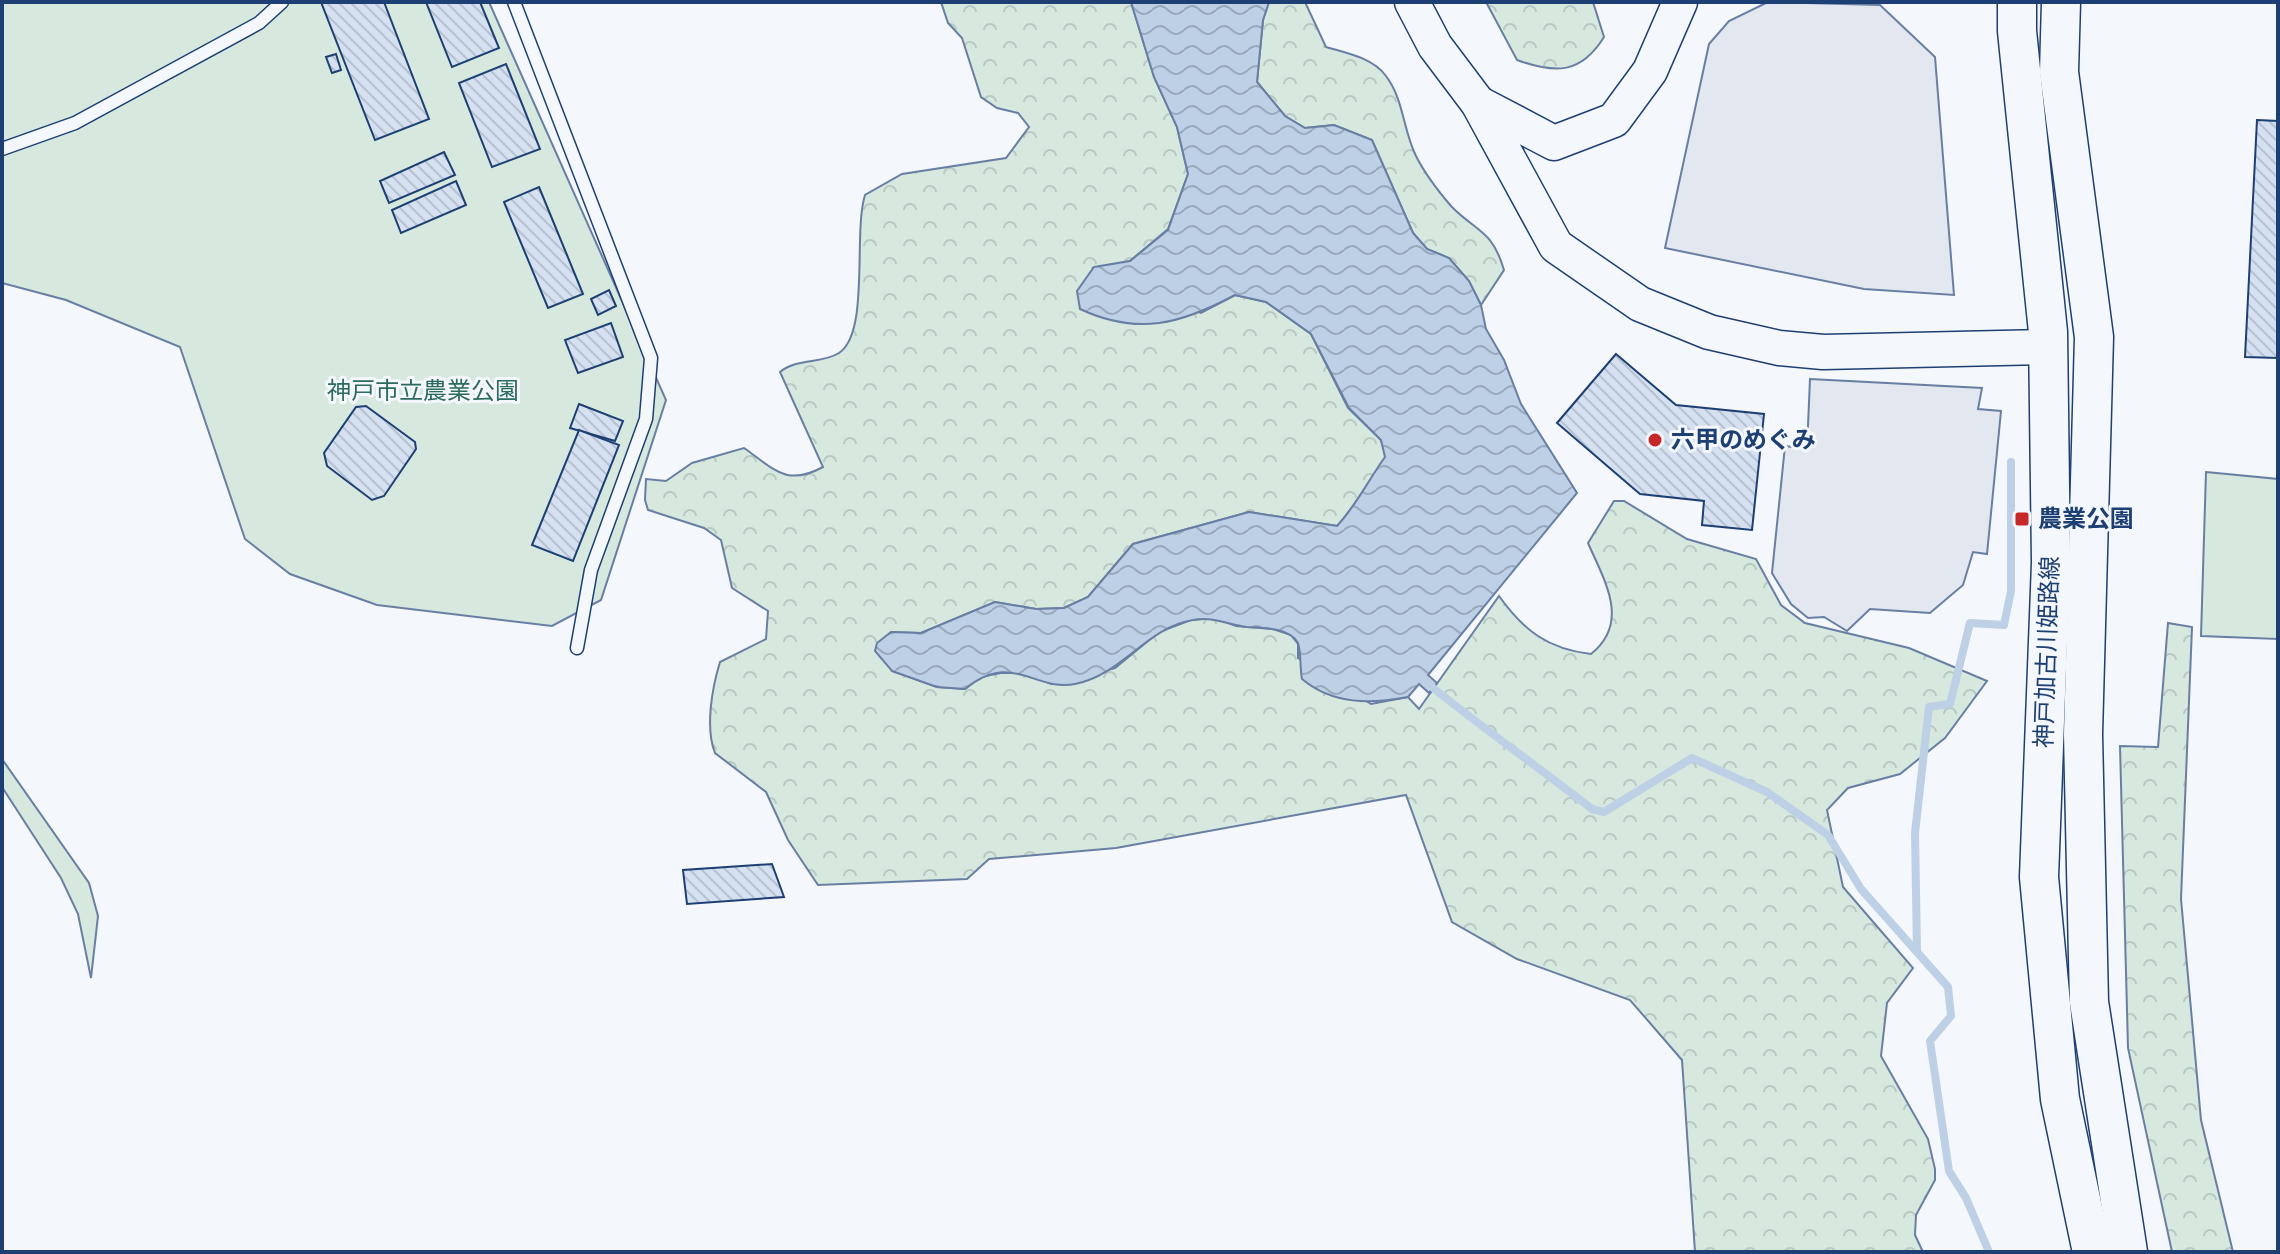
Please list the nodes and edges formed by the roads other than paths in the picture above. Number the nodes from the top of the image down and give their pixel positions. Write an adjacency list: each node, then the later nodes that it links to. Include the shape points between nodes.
1 (282, 2): 9 (lane, via 259,23 75,123)
2 (514, 2): 12 (lane, via 651,358 646,419 591,570)
3 (1412, 2): 7 (street, via 1435,46)
4 (1680, 2): 8 (street, via 1650,71 1614,120)
5 (2017, 2): 11 (main road, 神戸加古川姫路線)
6 (2061, 2): 14 (main road, 神戸加古川姫路線, via 2059,72 2094,337 2083,734 2089,1002)
7 (1478, 103): 8 (street); 10 (street)
8 (1554, 143): 10 (street, via 1535,169)
9 (2, 149)
10 (1527, 192): 11 (street, via 1556,246 1640,304 1709,332 1823,352)
11 (2048, 347): 13 (main road, 神戸加古川姫路線, via 2051,563 2039,877 2060,1099)
12 (577, 648)
13 (2092, 1252)
14 (2128, 1252)

